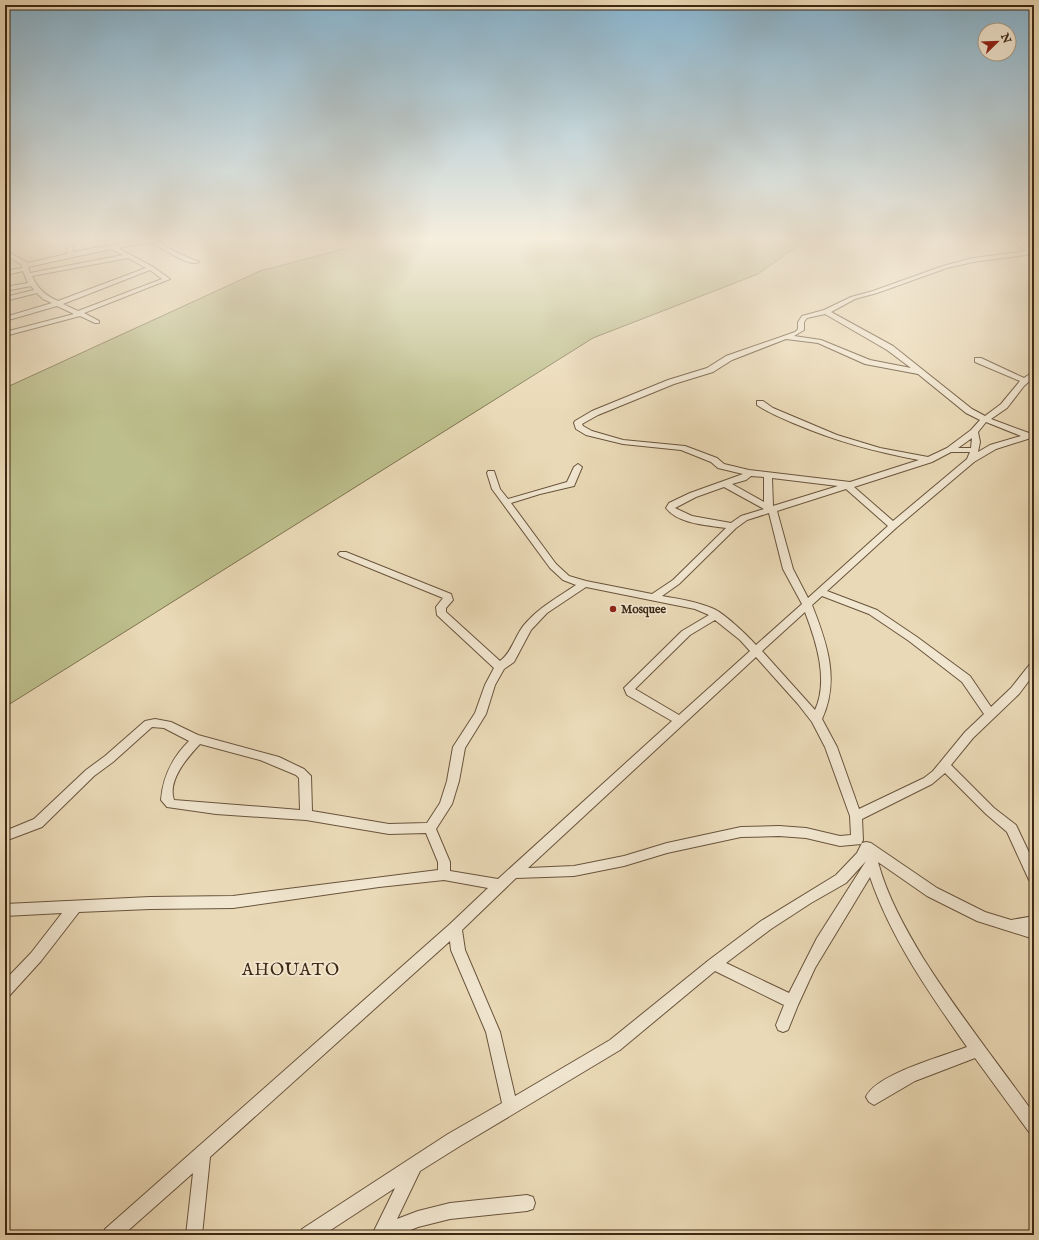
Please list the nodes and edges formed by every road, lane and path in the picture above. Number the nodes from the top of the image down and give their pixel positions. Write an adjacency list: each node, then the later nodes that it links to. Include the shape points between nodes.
1 (45, 297): 5 (street)
2 (76, 297): 5 (street)
3 (123, 297): 7 (street)
4 (856, 297): 6 (street)
5 (57, 304): 7 (street); 8 (street)
6 (826, 312): 12 (street, via 804,317 801,330); 14 (street, via 890,348)
7 (80, 314): 10 (street); 11 (street)
8 (15, 316): 9 (street); 11 (street, via 5,328)
9 (5, 319)
10 (97, 322)
11 (5, 333)
12 (785, 337): 14 (street, via 819,341 868,362); 25 (street, via 729,358 710,370 671,382 595,413 578,424 583,431 606,438 682,448 711,458 718,465)
13 (978, 360): 16 (street)
14 (922, 372): 18 (street, via 969,411)
15 (1034, 372): 16 (street)
16 (1025, 382): 18 (street, via 1004,406)
17 (760, 403): 23 (street, via 770,410 834,437)
18 (985, 419): 19 (street); 20 (street)
19 (974, 432): 21 (street); 22 (street, via 976,436)
20 (1032, 436): 22 (street)
21 (950, 450): 22 (street); 23 (street)
22 (973, 455): 34 (street)
23 (929, 460): 30 (street)
24 (578, 467): 31 (street, via 571,484)
25 (732, 469): 27 (street); 29 (street)
26 (491, 473): 31 (street, via 496,489)
27 (749, 473): 28 (street); 29 (street)
28 (768, 476): 30 (street); 32 (street)
29 (726, 484): 32 (street, via 738,493); 33 (street, via 693,495 670,508 683,516)
30 (850, 485): 32 (street); 34 (street)
31 (506, 502): 36 (street, via 560,574)
32 (770, 508): 33 (street, via 744,518); 39 (street, via 788,570)
33 (733, 526): 38 (street, via 676,582)
34 (893, 526): 37 (street)
35 (343, 554): 42 (street, via 448,596 448,600 441,607 441,613)
36 (584, 584): 38 (street); 42 (street, via 542,611 527,628 510,659)
37 (820, 592): 39 (street); 44 (street, via 873,612 913,639 966,679)
38 (653, 598): 40 (street, via 697,606)
39 (806, 604): 41 (street); 46 (street, via 822,646 826,674 826,694)
40 (716, 615): 41 (street); 45 (street, via 686,633 629,688)
41 (756, 650): 45 (street); 46 (street)
42 (500, 667): 51 (street, via 490,685 480,714 459,747 446,804)
43 (1034, 667): 44 (street)
44 (990, 714): 48 (street)
45 (680, 720): 55 (street)
46 (816, 720): 50 (street, via 831,747)
47 (198, 739): 49 (street, via 261,755 300,772 305,776); 49 (street, via 179,758 167,784 167,800 171,804); 52 (street, via 163,722 149,724 108,760 90,772 38,823)
48 (944, 765): 50 (street, via 928,781); 57 (street, via 1012,829)
49 (306, 815): 51 (street, via 389,829)
50 (856, 816): 53 (street)
51 (430, 828): 56 (street, via 444,862)
52 (5, 836)
53 (864, 845): 54 (street); 55 (street, via 806,833 741,832 574,871 544,874); 62 (street, via 932,892 982,917); 65 (street, via 862,856 841,879 766,925)
54 (872, 865): 67 (street, via 844,906); 69 (street, via 885,900 903,936 931,983)
55 (513, 873): 58 (street)
56 (444, 875): 58 (street); 59 (street, via 233,902)
57 (1034, 876)
58 (500, 885): 63 (street)
59 (75, 907): 60 (street); 66 (street, via 36,957)
60 (5, 910)
61 (1034, 922): 62 (street)
62 (1010, 925): 64 (street)
63 (455, 928): 71 (street, via 458,950 493,1032); 73 (street)
64 (1034, 933)
65 (714, 964): 67 (street); 71 (street, via 615,1045)
66 (5, 990)
67 (791, 1001): 68 (street)
68 (783, 1025)
69 (978, 1050): 70 (street, via 902,1078 885,1087); 72 (street)
70 (874, 1097)
71 (510, 1106): 74 (street)
72 (1034, 1127)
73 (203, 1152): 77 (street); 78 (street)
74 (414, 1166): 76 (street); 79 (street)
75 (527, 1203): 76 (street, via 450,1211 418,1219)
76 (381, 1234)
77 (111, 1235)
78 (194, 1235)
79 (308, 1235)

